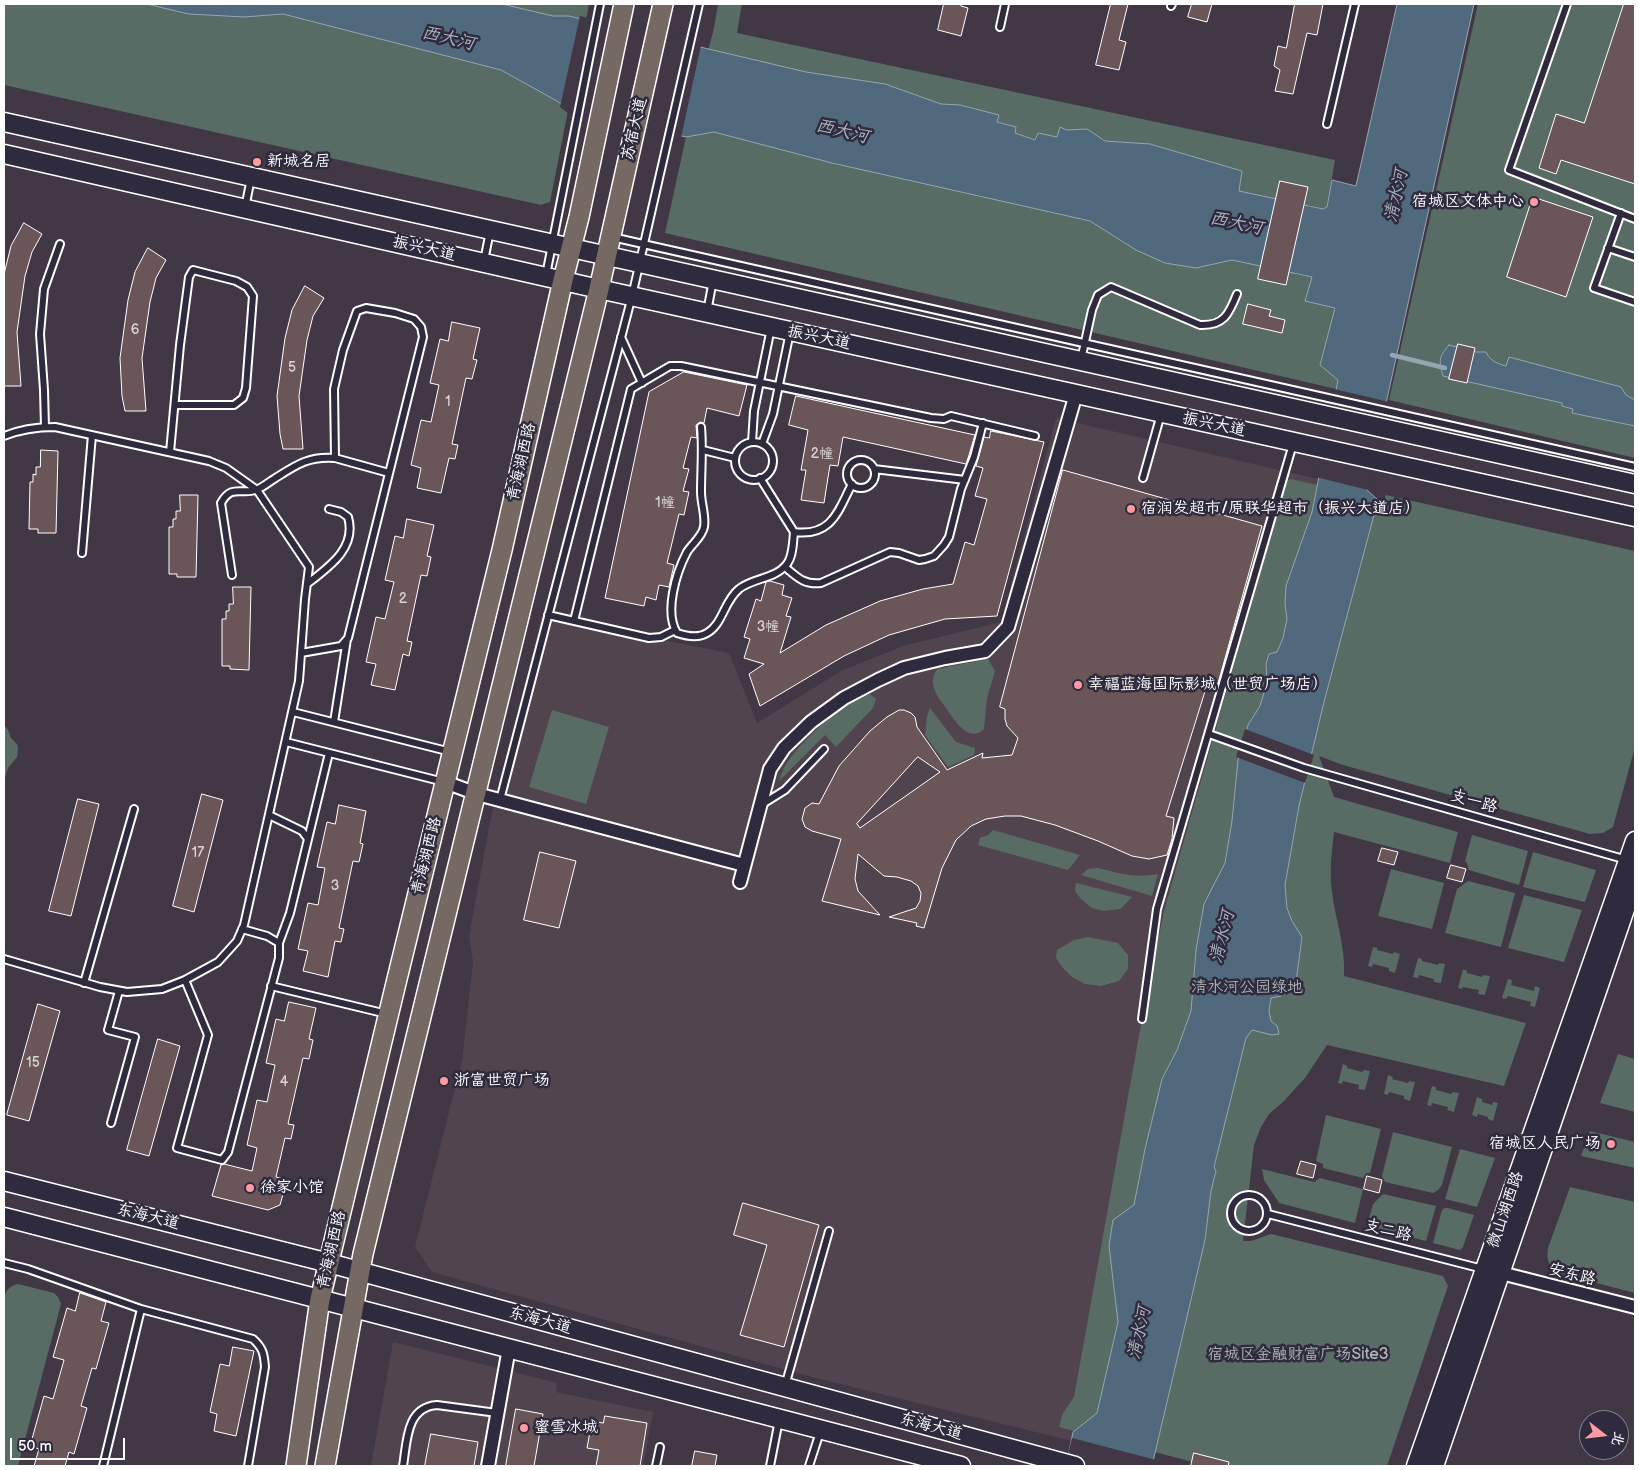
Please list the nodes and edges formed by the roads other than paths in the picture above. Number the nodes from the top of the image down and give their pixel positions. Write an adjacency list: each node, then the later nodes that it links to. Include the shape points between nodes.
1 (600, 4): 19 (lane)
2 (624, 4): 21 (main road)
3 (663, 4): 17 (main road, 苏宿大道)
4 (699, 4): 20 (lane)
5 (1005, 4): 8 (lane)
6 (1355, 4): 10 (lane)
7 (1567, 4): 14 (lane, via 1510,170)
8 (1000, 27)
9 (4, 122): 12 (street, 振兴大道)
10 (1327, 124)
11 (4, 154): 13 (street, 振兴大道)
12 (252, 177): 13 (lane); 16 (street, 振兴大道)
13 (245, 208): 24 (street, 振兴大道)
14 (1620, 213): 15 (lane); 22 (lane)
15 (1635, 219)
16 (491, 230): 19 (street, 振兴大道); 24 (lane)
17 (610, 239): 20 (lane); 21 (street, 振兴大道); 25 (street, 振兴大道); 28 (main road, 青海湖西路)
18 (60, 244): 44 (lane, via 44,290 40,334)
19 (552, 244): 21 (street, 振兴大道); 26 (lane)
20 (644, 244): 25 (lane); 36 (lane)
21 (572, 248): 26 (main road, 青海湖西路)
22 (1608, 248): 23 (lane); 31 (lane, via 1594,288)
23 (1635, 257)
24 (484, 262): 26 (street, 振兴大道)
25 (640, 262): 27 (street, 振兴大道); 30 (lane)
26 (555, 278): 28 (street, 振兴大道); 82 (main road, 青海湖西路, via 502,550)
27 (713, 279): 32 (lane); 36 (street, 振兴大道)
28 (599, 289): 30 (street, 振兴大道); 85 (main road, 青海湖西路)
29 (1238, 294): 36 (lane, via 1228,314 1210,326 1200,325 1111,287 1098,295)
30 (632, 296): 32 (street, 振兴大道); 35 (lane)
31 (1635, 302)
32 (706, 313): 33 (street, 振兴大道)
33 (771, 327): 34 (street, 振兴大道); 37 (lane)
34 (790, 331): 39 (lane); 40 (street, 振兴大道)
35 (621, 337): 38 (lane); 72 (lane)
36 (1082, 352): 56 (lane); 63 (street, 振兴大道)
37 (760, 382): 38 (lane, via 670,366); 39 (lane); 49 (lane)
38 (642, 383): 73 (lane, via 631,389)
39 (779, 386): 43 (lane, via 931,418 952,416); 51 (lane)
40 (1076, 394): 42 (street, 振兴大道); 87 (street, via 1008,627 985,651 904,668 844,698 784,748 770,768)
41 (174, 405): 41 (lane, via 187,291 193,270 247,287 253,296 243,398 234,405); 53 (lane)
42 (1161, 413): 50 (street, 振兴大道); 60 (lane)
43 (982, 423): 48 (lane); 61 (lane)
44 (45, 427): 46 (lane); 47 (lane)
45 (701, 427): 52 (lane)
46 (92, 435): 53 (lane); 68 (lane)
47 (4, 436)
48 (1035, 436)
49 (752, 442): 51 (lane); 55 (lane, via 741,447)
50 (1293, 442): 66 (street, 振兴大道); 79 (lane)
51 (762, 444): 59 (lane, via 771,453 772,466)
52 (703, 450): 55 (lane); 74 (lane, via 701,492 704,525 688,551 674,589)
53 (170, 452): 64 (lane, via 209,460)
54 (335, 458): 58 (lane); 58 (lane, via 334,389 357,311 366,308 395,313 414,319 421,327 423,337); 64 (lane, via 307,460)
55 (735, 458): 59 (lane, via 741,475 753,480)
56 (1635, 467)
57 (874, 469): 61 (lane); 62 (lane, via 874,480 868,486 860,488); 62 (lane, via 866,461 852,463 848,476)
58 (389, 473): 75 (lane)
59 (760, 478): 67 (lane)
60 (1143, 478)
61 (965, 480): 69 (lane, via 949,537 934,556 920,560 890,552 813,584)
62 (852, 484): 67 (lane, via 829,525 822,529)
63 (1635, 484)
64 (256, 490): 70 (lane, via 233,491 226,494 221,503); 71 (lane, via 308,567)
65 (329, 509): 71 (lane, via 348,517 350,538 331,566)
66 (1635, 517)
67 (794, 532): 69 (lane, via 789,562)
68 (82, 552)
69 (785, 567): 74 (lane, via 740,588 706,634 684,636)
70 (232, 575)
71 (307, 584): 76 (lane)
72 (548, 615): 73 (lane); 86 (lane)
73 (574, 621): 74 (lane, via 649,638 661,637)
74 (675, 630)
75 (348, 638): 76 (lane, via 341,646); 78 (lane)
76 (301, 653): 77 (lane, via 300,681)
77 (293, 712): 78 (lane); 80 (lane)
78 (334, 722): 82 (lane)
79 (1209, 734): 92 (lane, 支一路, via 1304,768); 104 (lane, via 1157,909)
80 (286, 742): 83 (lane); 89 (lane)
81 (824, 749): 87 (lane, via 785,790)
82 (452, 752): 84 (main road, 青海湖西路)
83 (329, 753): 84 (lane); 90 (lane)
84 (445, 782): 85 (street); 103 (main road, 青海湖西路)
85 (477, 794): 86 (street); 113 (main road, 青海湖西路)
86 (500, 800): 93 (street)
87 (760, 806): 93 (street)
88 (134, 809): 100 (lane)
89 (269, 815): 90 (lane, via 302,831); 96 (lane)
90 (308, 839): 97 (lane, via 290,913)
91 (1635, 841): 92 (street, 微山湖西路)
92 (1632, 861): 112 (street, 微山湖西路)
93 (744, 865): 95 (street)
94 (1635, 880): 112 (street, 微山湖西路)
95 (740, 882)
96 (242, 929): 97 (lane); 99 (lane, via 237,941 218,962)
97 (279, 943): 101 (lane, via 279,958)
98 (4, 959): 100 (lane)
99 (185, 980): 101 (lane, via 208,1035 177,1148 222,1160 228,1152); 102 (lane, via 162,989)
100 (84, 983): 102 (lane)
101 (271, 986): 103 (lane)
102 (119, 990): 105 (lane, via 108,1030 135,1038)
103 (388, 1014): 111 (main road, 青海湖西路)
104 (1142, 1019)
105 (111, 1123)
106 (4, 1181): 111 (street, 东海大道)
107 (1268, 1214): 107 (lane, via 1258,1229 1246,1231 1235,1225 1231,1213 1235,1202 1244,1195 1250,1195 1265,1203); 112 (lane, 支二路)
108 (4, 1217): 114 (street, 东海大道)
109 (829, 1231): 119 (lane)
110 (4, 1263): 117 (lane)
111 (329, 1263): 113 (street, 东海大道); 114 (main road, 青海湖西路)
112 (1493, 1271): 115 (street, 安东路); 135 (street, 微山湖西路); 136 (street, 微山湖西路)
113 (360, 1272): 116 (main road, 青海湖西路); 119 (street, 东海大道)
114 (320, 1299): 116 (street, 东海大道); 126 (main road, 青海湖西路)
115 (1635, 1307)
116 (353, 1308): 118 (street, 东海大道); 127 (main road, 青海湖西路)
117 (141, 1309): 124 (lane); 125 (lane, via 253,1339 262,1347 264,1367)
118 (509, 1348): 120 (street); 121 (street, 东海大道)
119 (785, 1387): 134 (street, 东海大道)
120 (497, 1414): 128 (lane, via 429,1405 412,1421); 129 (street)
121 (780, 1419): 122 (street, 东海大道); 131 (lane)
122 (820, 1429): 132 (lane); 133 (street, 东海大道)
123 (660, 1447): 130 (lane)
124 (103, 1466)
125 (248, 1466)
126 (296, 1466)
127 (325, 1466)
128 (403, 1466)
129 (488, 1466)
130 (656, 1466)
131 (770, 1466)
132 (809, 1466)
133 (961, 1466)
134 (1075, 1466)
135 (1416, 1466)
136 (1434, 1466)

